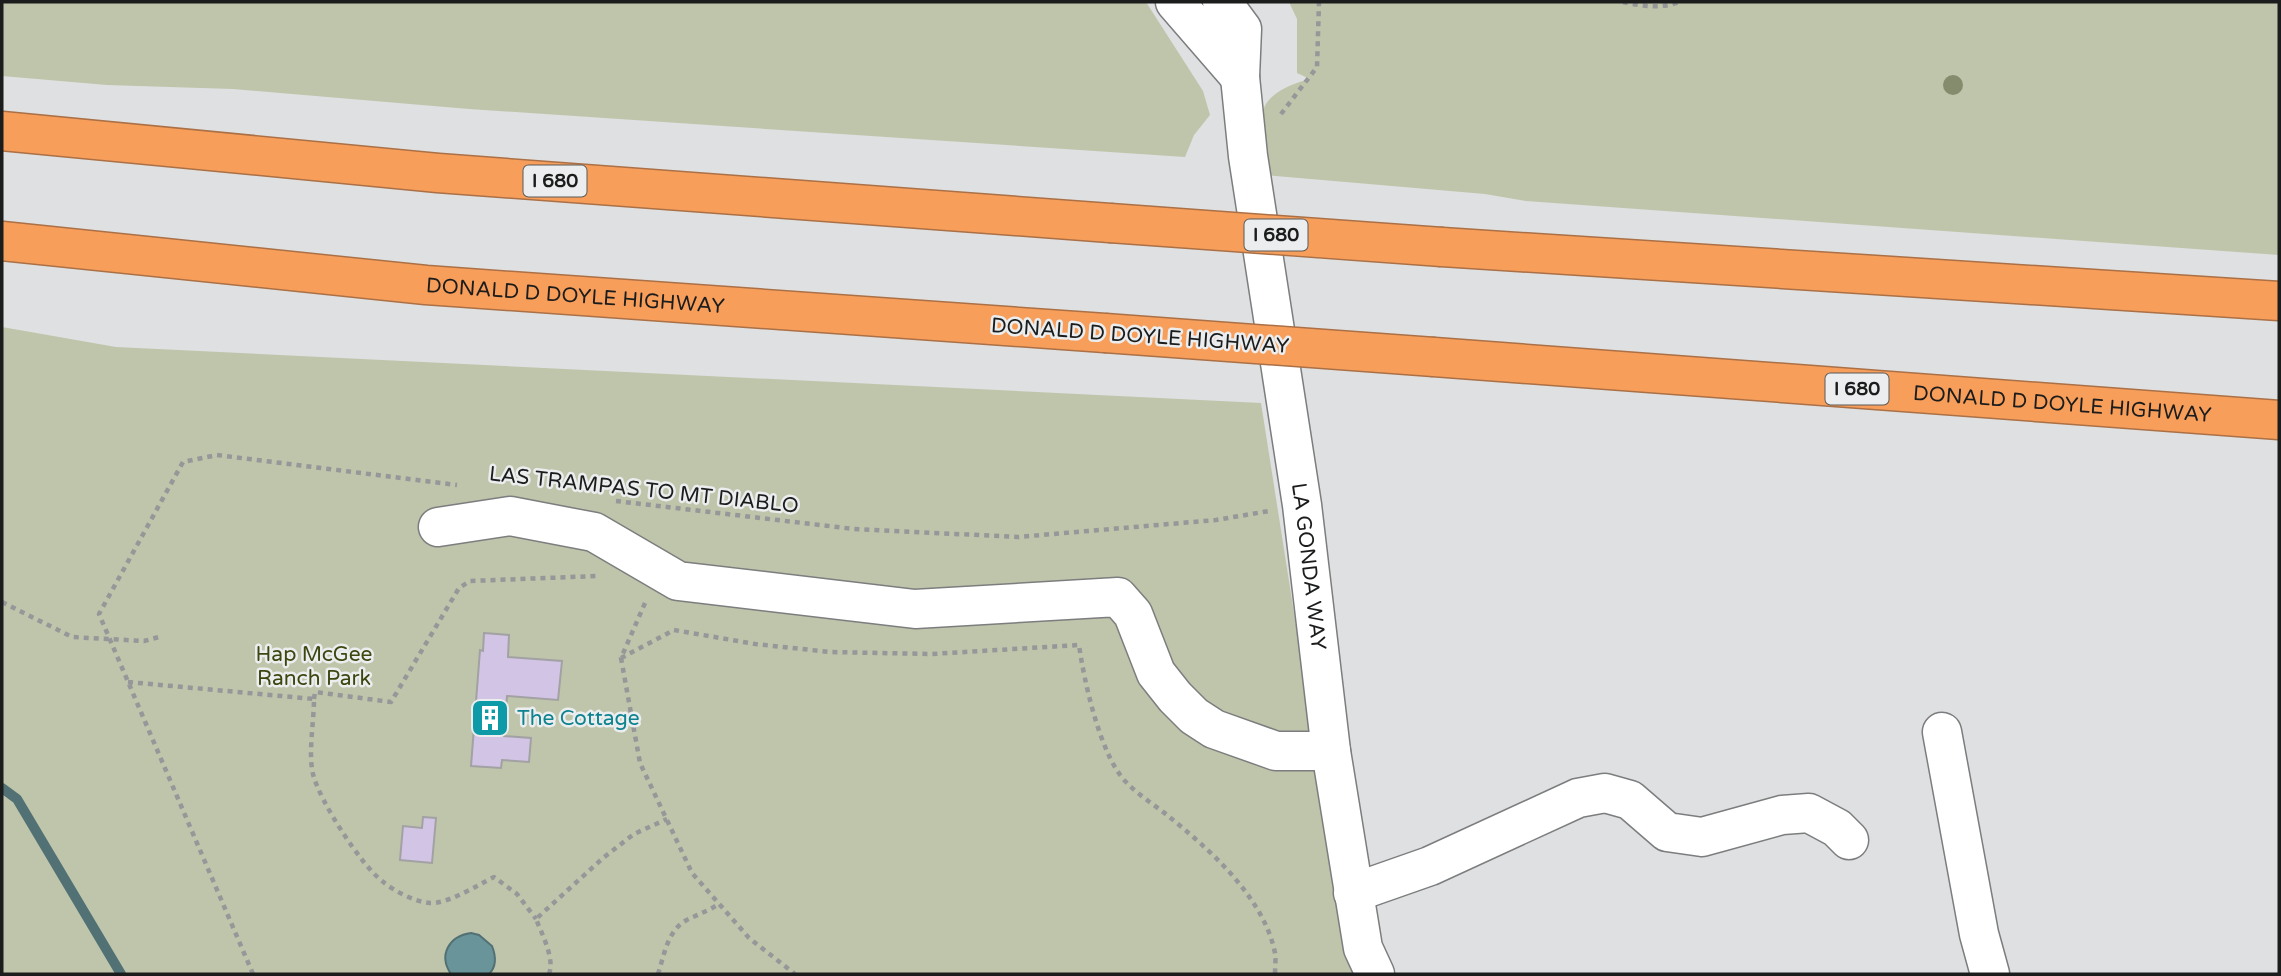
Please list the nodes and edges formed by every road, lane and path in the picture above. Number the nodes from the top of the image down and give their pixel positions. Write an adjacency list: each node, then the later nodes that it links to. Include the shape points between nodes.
1 (1175, 2): 6 (street)
2 (1222, 2): 6 (street, LA GONDA WAY, via 1242,29)
3 (1319, 2): 8 (path, via 1317,66)
4 (1623, 2): 5 (path, via 1641,6)
5 (1679, 2)
6 (1240, 77): 8 (street, LA GONDA WAY)
7 (2, 131): 10 (highway, I 680, bridge, via 438,173 1442,247)
8 (1248, 156): 14 (street, LA GONDA WAY)
9 (2, 241): 11 (highway, DONALD D DOYLE HIGHWAY / I 680, bridge, via 426,285)
10 (2279, 301)
11 (2279, 420)
12 (459, 485): 20 (path, LAS TRAMPAS TO MT DIABLO, via 217,455 183,462 99,614)
13 (609, 501): 14 (path, LAS TRAMPAS TO MT DIABLO, via 854,529 1018,537 1216,520)
14 (1302, 505): 25 (street, LA GONDA WAY)
15 (439, 527): 16 (street, via 510,516 594,532)
16 (659, 570): 21 (path); 25 (street, via 678,581 915,609 1118,597 1133,614 1156,673 1194,716 1214,729 1276,751)
17 (604, 576): 23 (path, via 470,581 459,588 391,702 315,692)
18 (2, 602): 20 (path, via 72,637)
19 (159, 637): 20 (path)
20 (108, 639): 22 (path, LAS TRAMPAS TO MT DIABLO)
21 (621, 658): 26 (path, via 640,763); 35 (path, via 674,630 830,652 932,654 1079,645 1097,724 1124,780 1206,847 1234,878 1260,915 1275,953)
22 (128, 682): 23 (path); 31 (path, LAS TRAMPAS TO MT DIABLO)
23 (314, 699): 30 (path, via 313,775 362,860 382,882 431,903 494,877 517,894)
24 (1942, 732): 37 (street)
25 (1331, 751): 28 (street, LA GONDA WAY)
26 (667, 819): 29 (path, via 692,873); 30 (path, via 634,834)
27 (1849, 840): 28 (street, via 1809,813 1769,818 1702,837 1667,832 1630,800 1605,793 1578,798 1430,866)
28 (1353, 893): 36 (street, LA GONDA WAY, via 1363,948)
29 (719, 904): 33 (path, via 675,929); 34 (path, via 749,938)
30 (536, 919): 32 (path)
31 (253, 974)
32 (549, 974)
33 (658, 974)
34 (795, 974)
35 (1275, 974)
36 (1375, 974)
37 (1990, 974)

